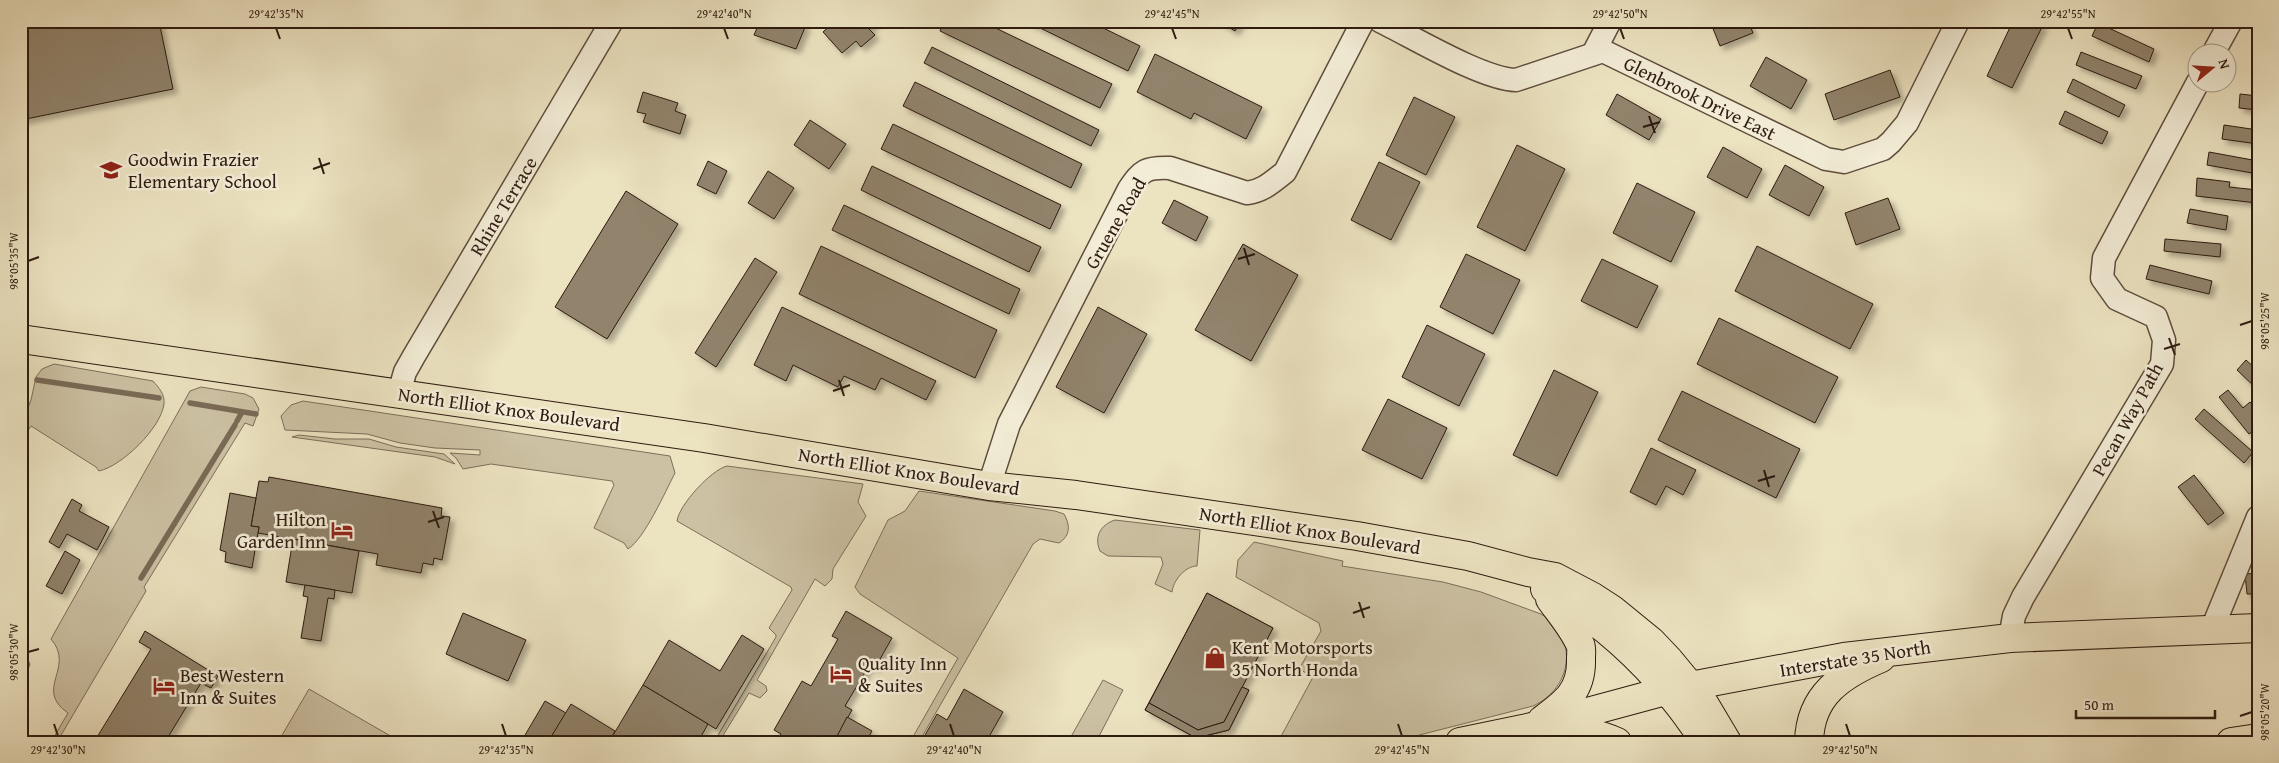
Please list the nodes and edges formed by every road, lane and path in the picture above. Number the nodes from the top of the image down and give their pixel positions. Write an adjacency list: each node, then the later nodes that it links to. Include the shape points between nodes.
1 (612, 21): 11 (street, Rhine Terrace, via 414,356)
2 (1363, 21): 12 (street, Gruene Road, via 1285,172 1270,184 1259,191 1247,193 1170,168 1140,172 1009,424)
3 (1380, 21): 8 (street, Glenbrook Drive East, via 1475,68 1508,80)
4 (1610, 21): 8 (street)
5 (1958, 21): 8 (street, Glenbrook Drive East, via 1901,133 1883,148 1844,162 1826,160 1603,51)
6 (2231, 21): 7 (street)
7 (2219, 42)
8 (1592, 54)
9 (2193, 92): 17 (street, Pecan Way Path, via 2104,258 2102,278 2117,298 2156,317 2164,340 2162,364 2023,597 2014,616)
10 (21, 339): 11 (main road, North Elliot Knox Boulevard)
11 (399, 393): 12 (main road, North Elliot Knox Boulevard, via 704,438)
12 (988, 486): 14 (main road, North Elliot Knox Boulevard, via 1076,494 1385,540 1468,556)
13 (2258, 517): 16 (street)
14 (1534, 579): 19 (main road, North Elliot Knox Boulevard, via 1555,577 1613,610 1651,641); 20 (main road, via 1581,645 1582,670 1565,704)
15 (2258, 628): 16 (main road, Interstate 35 North)
16 (2212, 629): 17 (main road, Interstate 35 North)
17 (2010, 638): 18 (main road, Interstate 35 North)
18 (1905, 648): 19 (main road, Interstate 35 North); 26 (main road, via 1839,680 1822,696 1812,720)
19 (1680, 688): 20 (main road, Interstate 35 North); 24 (main road, North Elliot Knox Boulevard); 25 (main road, North Elliot Knox Boulevard)
20 (1532, 727): 22 (main road, Interstate 35 North); 23 (main road, via 1570,729)
21 (2258, 738): 27 (main road)
22 (1460, 742)
23 (1617, 742)
24 (1706, 742)
25 (1727, 742)
26 (1809, 742)
27 (2231, 742)

